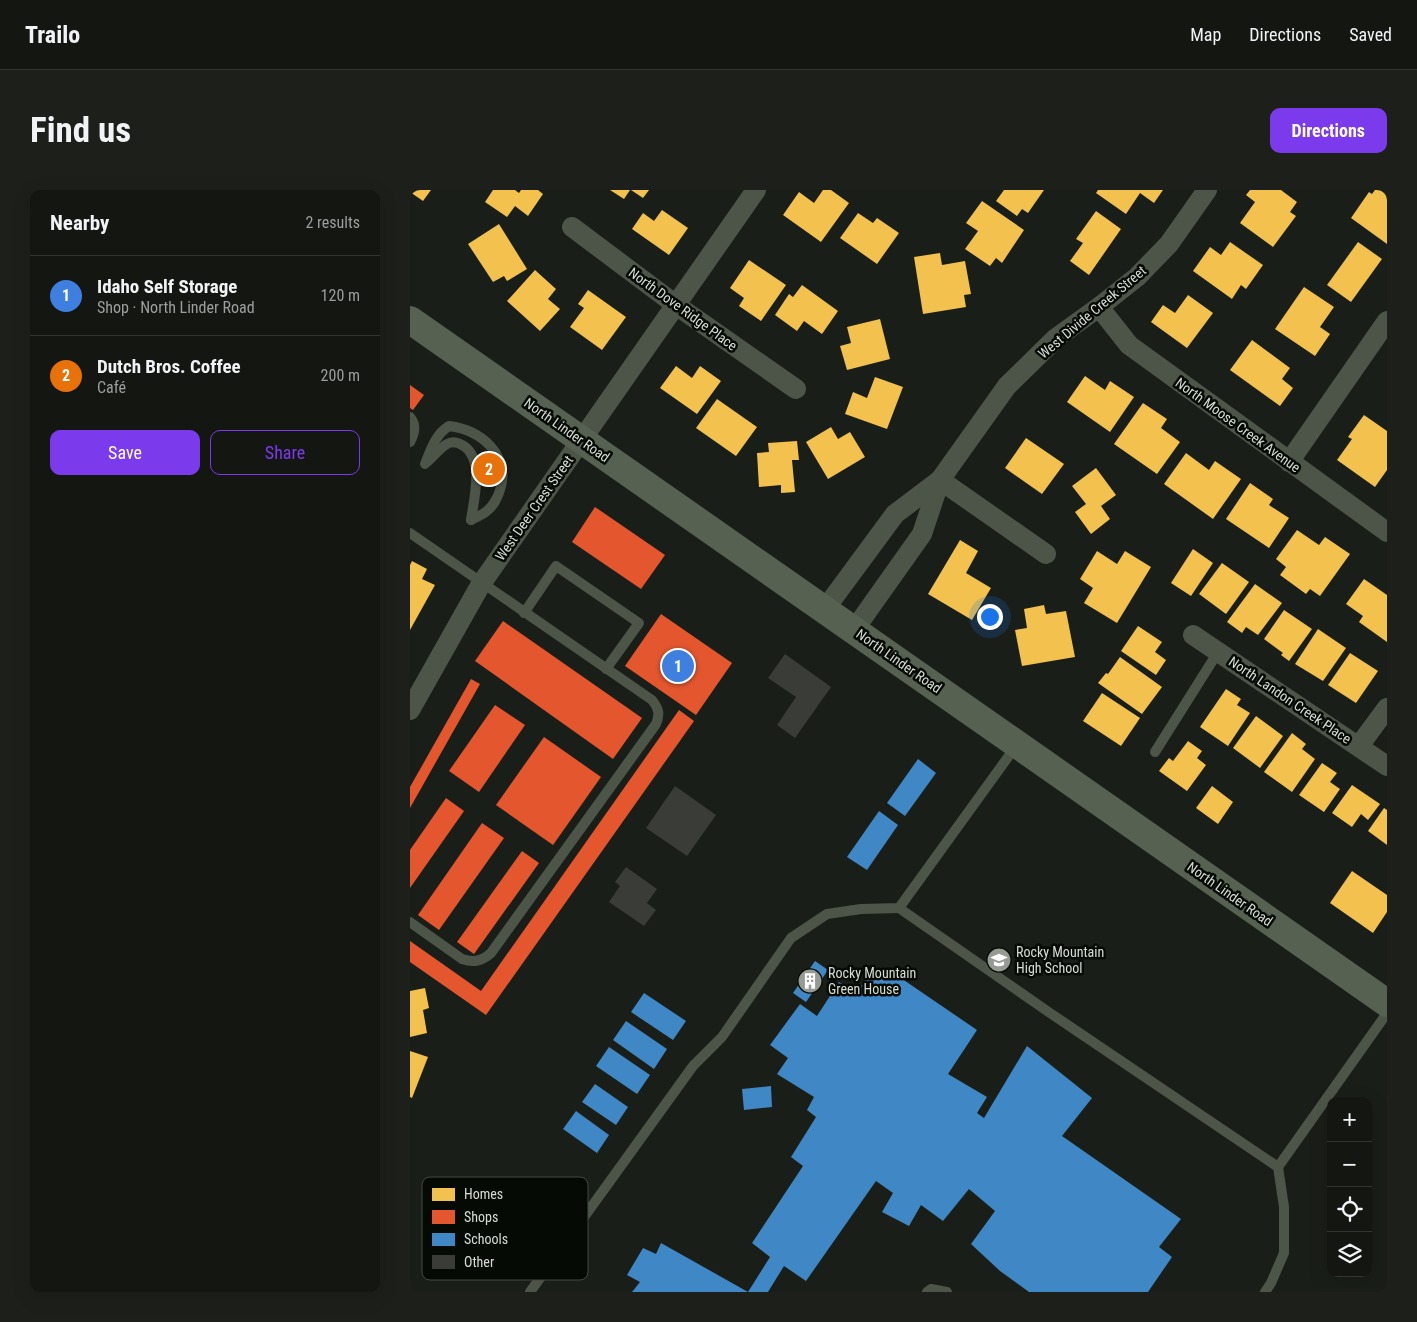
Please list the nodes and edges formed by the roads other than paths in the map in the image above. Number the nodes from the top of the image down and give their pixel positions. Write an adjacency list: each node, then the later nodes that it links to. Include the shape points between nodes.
1 (756, 190): 4 (street, West Deer Crest Street)
2 (1207, 190): 5 (street, West Divide Creek Street, via 1170,244)
3 (572, 228): 4 (street, North Dove Ridge Place)
4 (676, 305): 8 (street, North Dove Ridge Place); 10 (street, West Deer Crest Street)
5 (1099, 308): 12 (street, North Moose Creek Avenue, via 1130,345); 13 (street, West Divide Creek Street, via 1056,338 1007,386)
6 (410, 320): 10 (main road, North Linder Road)
7 (1387, 321): 12 (street)
8 (796, 389)
9 (410, 417): 11 (lane, via 415,428)
10 (582, 440): 18 (street, West Deer Crest Street); 19 (main road, North Linder Road)
11 (410, 442)
12 (1288, 462): 15 (street, North Moose Creek Avenue)
13 (940, 480): 17 (street); 19 (street, West Divide Creek Street, via 895,514); 21 (street, West Divide Creek Street, via 922,534)
14 (471, 520): 14 (lane, via 488,510 498,496 502,466 489,443 462,428 449,426 434,441 425,464 448,443 467,448 472,454 476,493)
15 (1387, 532)
16 (410, 533): 18 (lane)
17 (1046, 554)
18 (482, 584): 20 (lane); 25 (street, West Deer Crest Street)
19 (825, 610): 21 (main road, North Linder Road)
20 (524, 613): 24 (lane); 24 (lane, via 556,566 639,623)
21 (854, 630): 27 (main road, North Linder Road)
22 (1193, 635): 23 (street, North Landon Creek Place)
23 (1218, 652): 28 (street, North Landon Creek Place); 29 (lane)
24 (606, 669): 32 (lane, via 652,700 659,713 656,724 491,953 483,960 462,959)
25 (411, 706)
26 (1387, 708): 28 (street)
27 (1017, 745): 31 (lane); 33 (main road, North Linder Road)
28 (1359, 746): 30 (street, North Landon Creek Place)
29 (1155, 752)
30 (1387, 766)
31 (899, 908): 35 (lane); 36 (lane, via 860,908 827,914 791,938 722,1037 693,1066)
32 (410, 922)
33 (1387, 1004)
34 (1387, 1013): 35 (lane)
35 (1278, 1167): 41 (lane, via 1284,1207 1284,1253)
36 (588, 1212)
37 (539, 1280): 38 (lane)
38 (530, 1292)
39 (927, 1292): 40 (lane, via 931,1289)
40 (947, 1292)
41 (1265, 1292)

